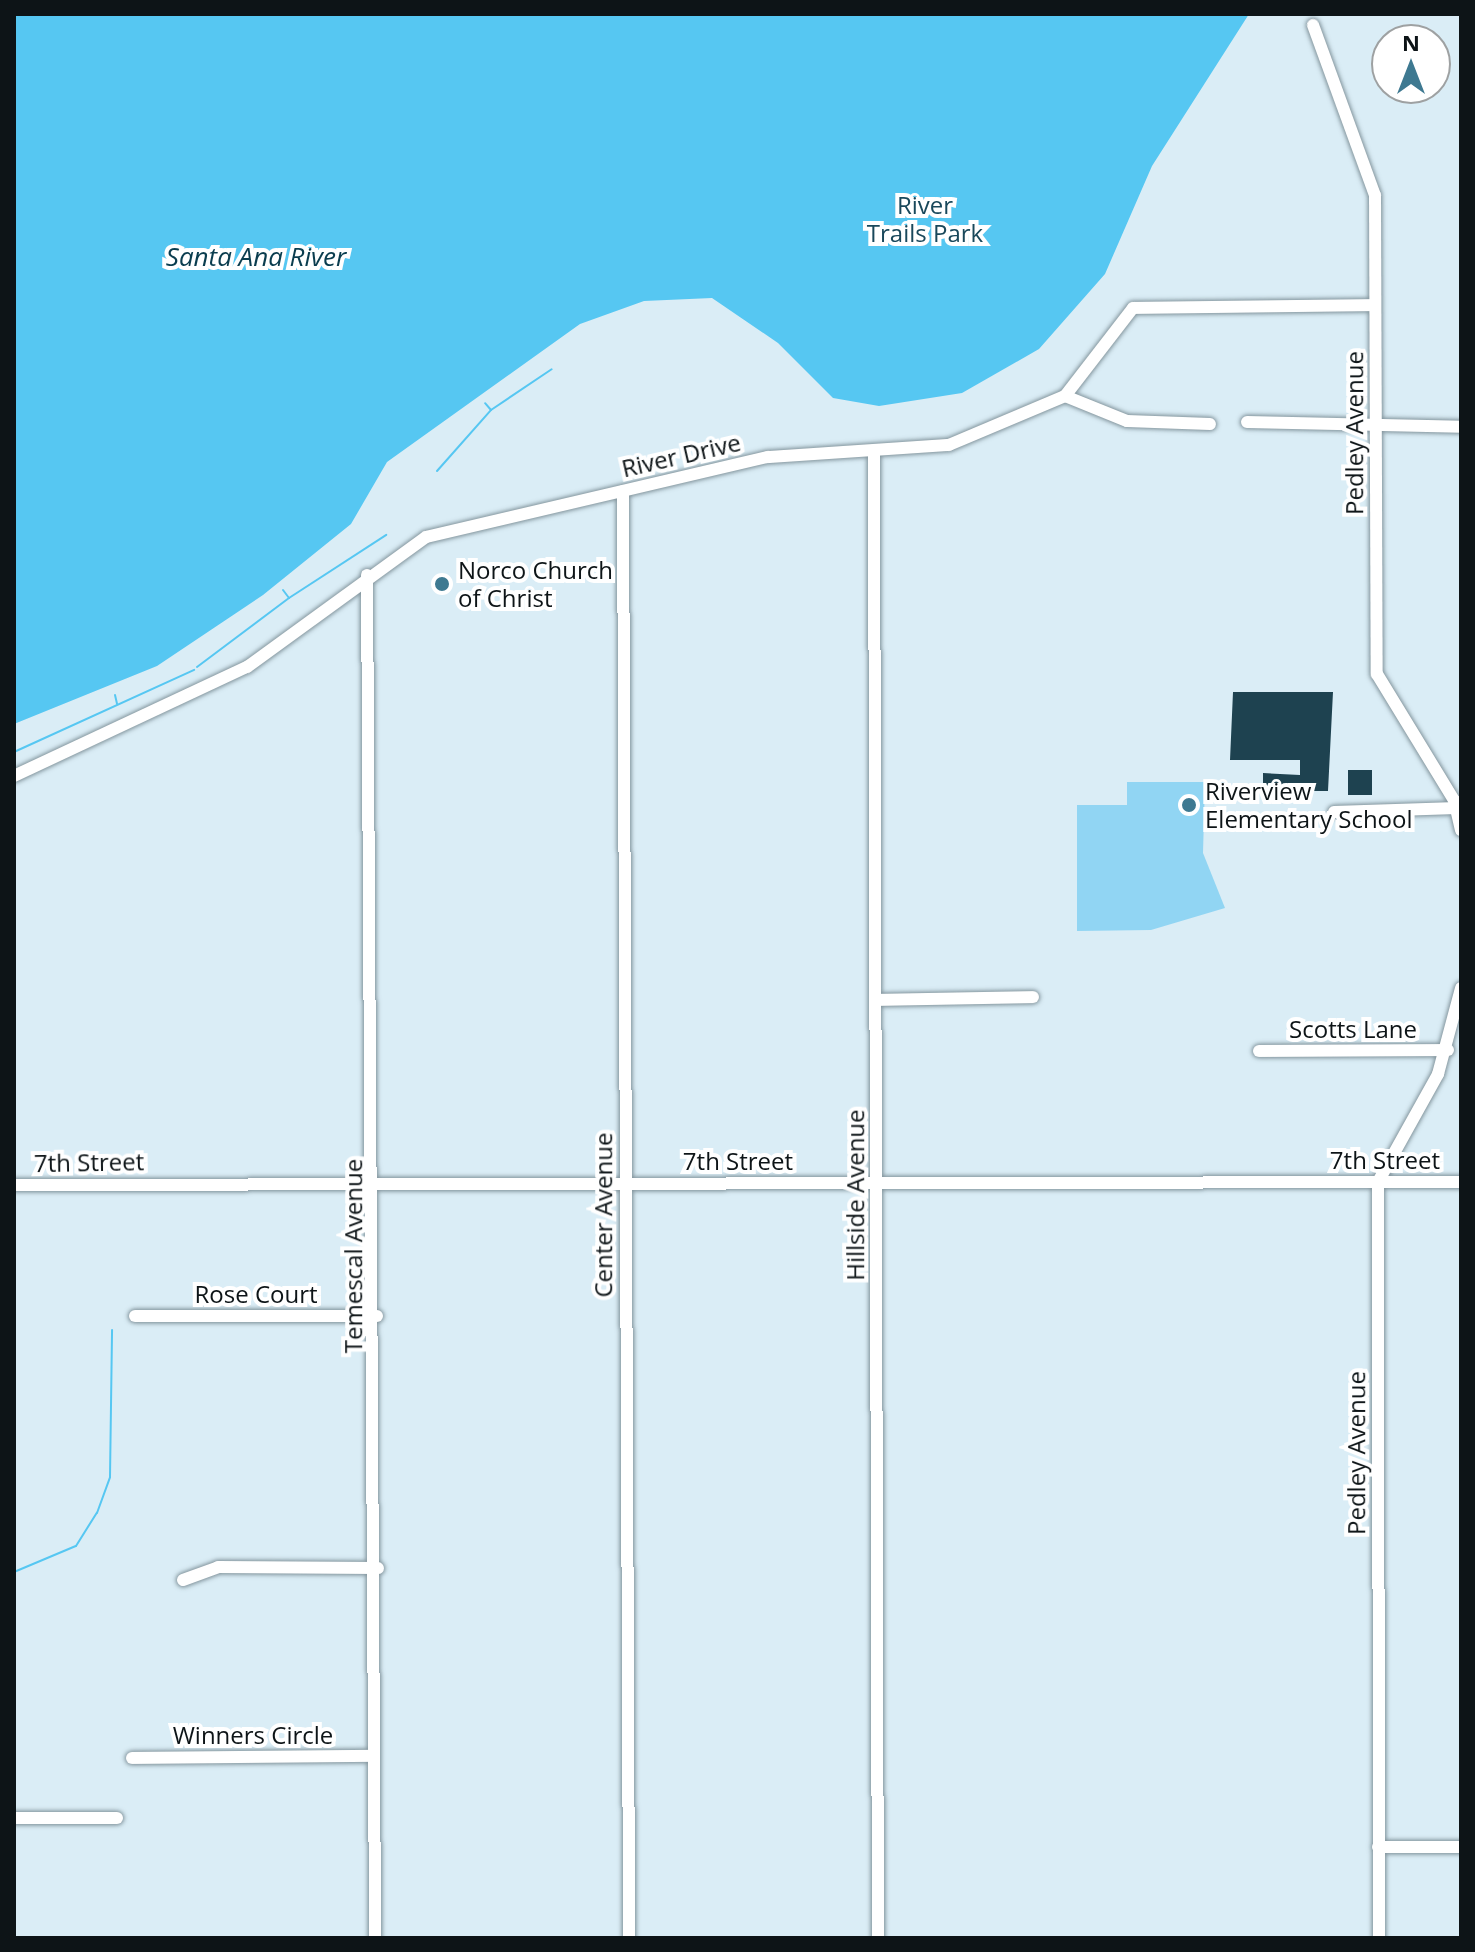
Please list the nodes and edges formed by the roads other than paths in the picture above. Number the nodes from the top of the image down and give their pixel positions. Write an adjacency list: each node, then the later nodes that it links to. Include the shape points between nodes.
1 (1313, 25): 2 (street, Pedley Avenue, via 1372,178)
2 (1375, 305): 3 (street, River Drive, via 1133,308); 6 (street, Pedley Avenue)
3 (1065, 396): 5 (street, via 1127,421); 8 (street, River Drive, via 949,445)
4 (1247, 422): 6 (street)
5 (1210, 424)
6 (1377, 426): 7 (street); 12 (street, Pedley Avenue, via 1377,674)
7 (1461, 427)
8 (874, 453): 9 (street, River Drive, via 768,457); 17 (street, Hillside Avenue)
9 (623, 491): 10 (street, River Drive, via 426,537); 20 (street, Center Avenue)
10 (367, 575): 11 (street, River Drive, via 292,638 198,696); 23 (street, Temescal Avenue)
11 (14, 776)
12 (1457, 808): 13 (street); 14 (street, Pedley Avenue)
13 (1334, 812)
14 (1461, 830)
15 (1461, 988): 18 (street, Pedley Avenue)
16 (1033, 997): 17 (street)
17 (878, 1000): 24 (street, Hillside Avenue)
18 (1448, 1050): 19 (street, Scotts Lane); 21 (street, Pedley Avenue)
19 (1259, 1051)
20 (625, 1182): 23 (street, 7th Street); 24 (street, 7th Street); 37 (street, Center Avenue)
21 (1378, 1182): 22 (street, 7th Street); 24 (street, 7th Street); 34 (street, Pedley Avenue)
22 (1461, 1182)
23 (375, 1183): 25 (street, 7th Street); 27 (street, Temescal Avenue)
24 (876, 1183): 38 (street, Hillside Avenue)
25 (14, 1185)
26 (135, 1316): 27 (street, Rose Court)
27 (377, 1316): 28 (street, Temescal Avenue)
28 (378, 1568): 29 (street, via 218,1567); 30 (street, Temescal Avenue)
29 (183, 1580)
30 (374, 1756): 31 (street, Winners Circle); 36 (street, Temescal Avenue)
31 (132, 1758)
32 (14, 1818): 33 (street)
33 (117, 1818)
34 (1378, 1847): 35 (street); 39 (street, Pedley Avenue)
35 (1461, 1847)
36 (375, 1938)
37 (629, 1938)
38 (878, 1938)
39 (1379, 1938)

